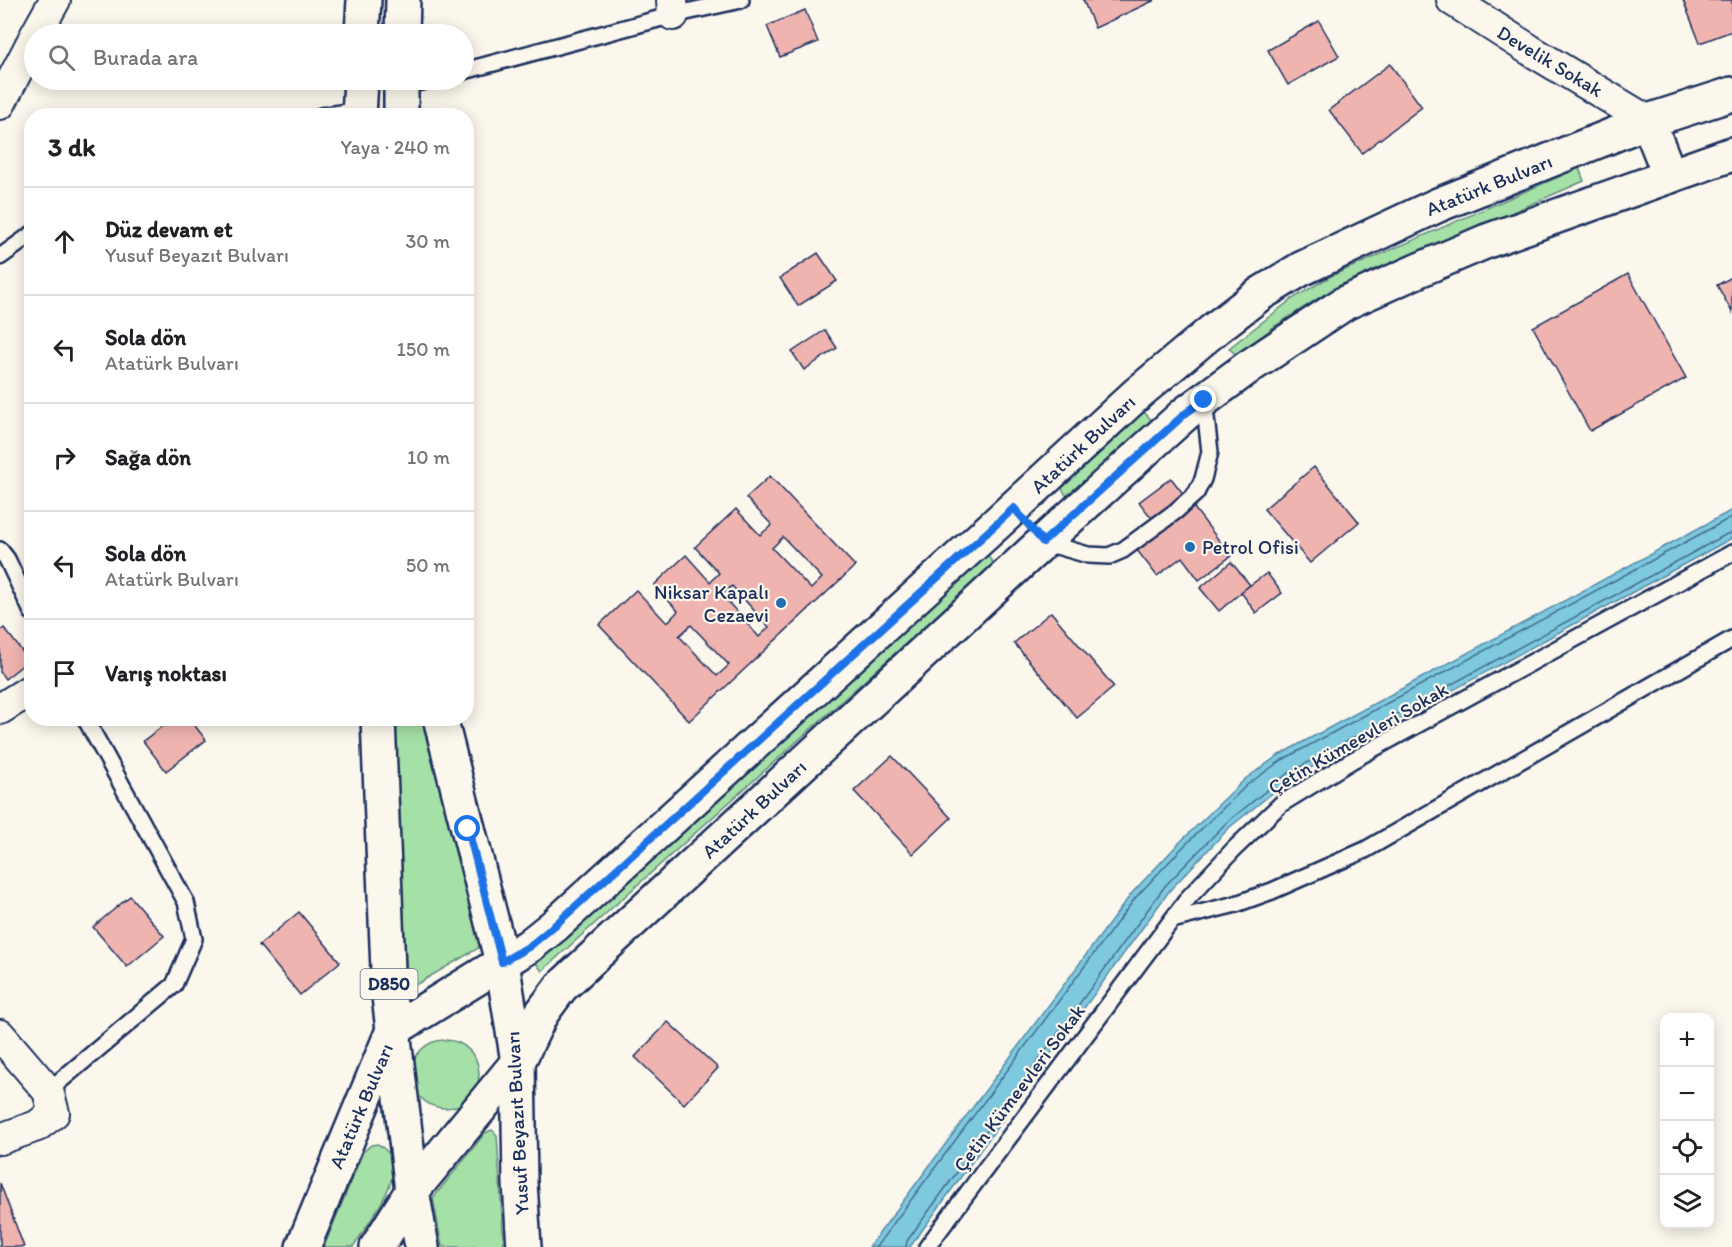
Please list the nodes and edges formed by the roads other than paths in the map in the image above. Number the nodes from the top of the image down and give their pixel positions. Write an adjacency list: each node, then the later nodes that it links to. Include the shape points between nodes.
1 (55, 0): 7 (street)
2 (364, 0): 8 (main road)
3 (403, 0): 9 (main road)
4 (741, 0): 6 (lane)
5 (1452, 0): 16 (street, Develik Sokak)
6 (672, 8): 11 (lane)
7 (42, 24)
8 (363, 24)
9 (402, 24)
10 (24, 57): 14 (street)
11 (474, 67)
12 (1732, 94): 16 (main road, Atatürk Bulvarı)
13 (360, 102): 15 (lane)
14 (0, 104)
15 (343, 108)
16 (1648, 121): 18 (main road); 21 (main road, Atatürk Bulvarı, via 1438,205 1301,269 1260,294)
17 (1732, 154): 18 (main road, Atatürk Bulvarı)
18 (1670, 176): 22 (main road, Atatürk Bulvarı, via 1487,241 1345,303)
19 (24, 240): 20 (lane)
20 (0, 257)
21 (1174, 364): 22 (main road); 23 (main road, Atatürk Bulvarı)
22 (1204, 400): 24 (main road, Atatürk Bulvarı); 24 (lane, via 1210,452 1196,493 1176,512 1109,556 1088,555)
23 (1014, 508): 24 (main road); 35 (main road, Atatürk Bulvarı, via 562,918 530,946)
24 (1043, 542): 38 (main road, Atatürk Bulvarı, via 561,987 541,1014)
25 (0, 550): 27 (lane)
26 (1732, 553): 34 (lane, Çetin Kümeevleri Sokak, via 1281,804 1226,857)
27 (24, 595)
28 (1732, 639): 34 (lane, via 1365,850 1236,904)
29 (24, 694): 30 (street)
30 (0, 709)
31 (89, 726): 39 (lane, via 186,902 194,939 174,985)
32 (378, 726): 36 (main road, D850)
33 (443, 726): 35 (main road, Yusuf Beyazıt Bulvarı)
34 (1172, 920): 46 (lane, Çetin Kümeevleri Sokak)
35 (502, 962): 36 (main road, Atatürk Bulvarı); 38 (main road, Yusuf Beyazıt Bulvarı)
36 (393, 1030): 41 (main road, D850); 42 (main road, Atatürk Bulvarı)
37 (0, 1035): 39 (street)
38 (518, 1062): 41 (main road, Atatürk Bulvarı); 45 (main road, Yusuf Beyazıt Bulvarı)
39 (48, 1091): 40 (street, via 54,1113 37,1126)
40 (0, 1139)
41 (412, 1191): 43 (main road, Atatürk Bulvarı); 44 (main road, D850)
42 (303, 1247)
43 (377, 1247)
44 (422, 1247)
45 (524, 1247)
46 (927, 1247)

